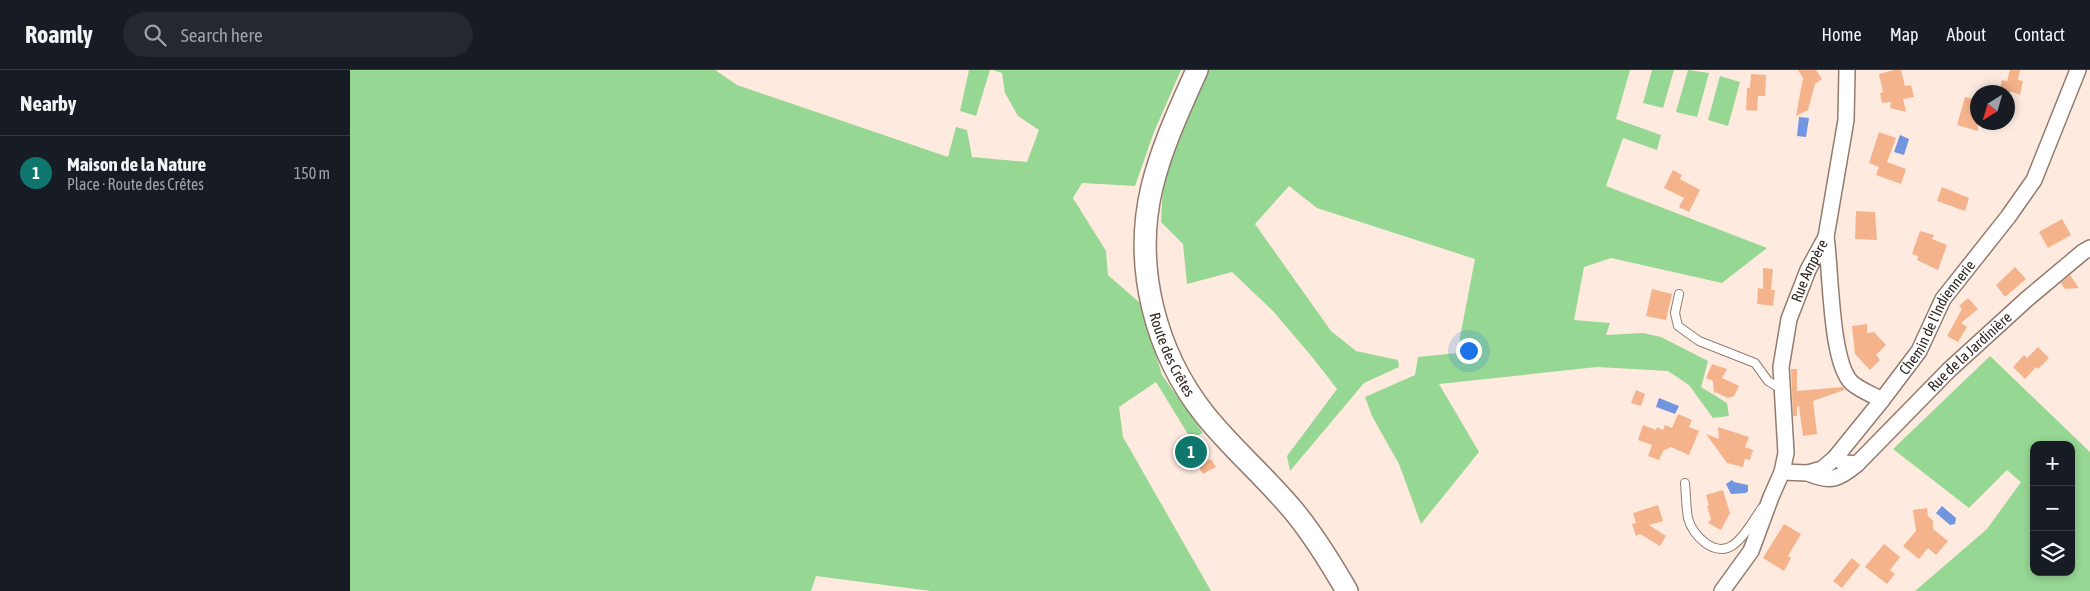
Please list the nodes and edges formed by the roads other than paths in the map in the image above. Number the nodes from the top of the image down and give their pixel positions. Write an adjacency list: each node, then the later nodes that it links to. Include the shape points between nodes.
1 (1197, 70): 15 (street, Route des Crêtes, via 1160,157 1150,196 1145,244 1151,305 1175,370 1187,391 1225,438 1297,515)
2 (1847, 70): 4 (street, Rue Ampère, via 1846,120)
3 (2078, 70): 8 (street, Chemin de l'Indiennerie, via 2034,180 1943,299 1919,351)
4 (1826, 236): 7 (street, Rue Ampère, via 1808,270 1789,319); 8 (street, via 1836,342 1842,368 1852,383)
5 (2090, 248): 10 (street, Rue de la Jardinière, via 2027,299 1956,364)
6 (1679, 294): 7 (lane, via 1675,313 1678,326 1699,341 1755,363 1768,381)
7 (1781, 389): 11 (street, Rue Ampère, via 1786,453)
8 (1882, 400): 9 (street, Chemin de l'Indiennerie)
9 (1835, 458): 10 (street); 12 (street, Chemin de l'Indiennerie, via 1822,470)
10 (1857, 464): 12 (street, Rue de la Jardinière, via 1832,479)
11 (1782, 472): 12 (street, Rue de la Jardinière); 14 (street, Rue Ampère)
12 (1808, 473)
13 (1685, 483): 14 (lane, via 1688,520 1696,533 1717,549 1724,550 1734,544)
14 (1771, 496): 16 (street, Rue Ampère, via 1751,551)
15 (1347, 591)
16 (1722, 591)

